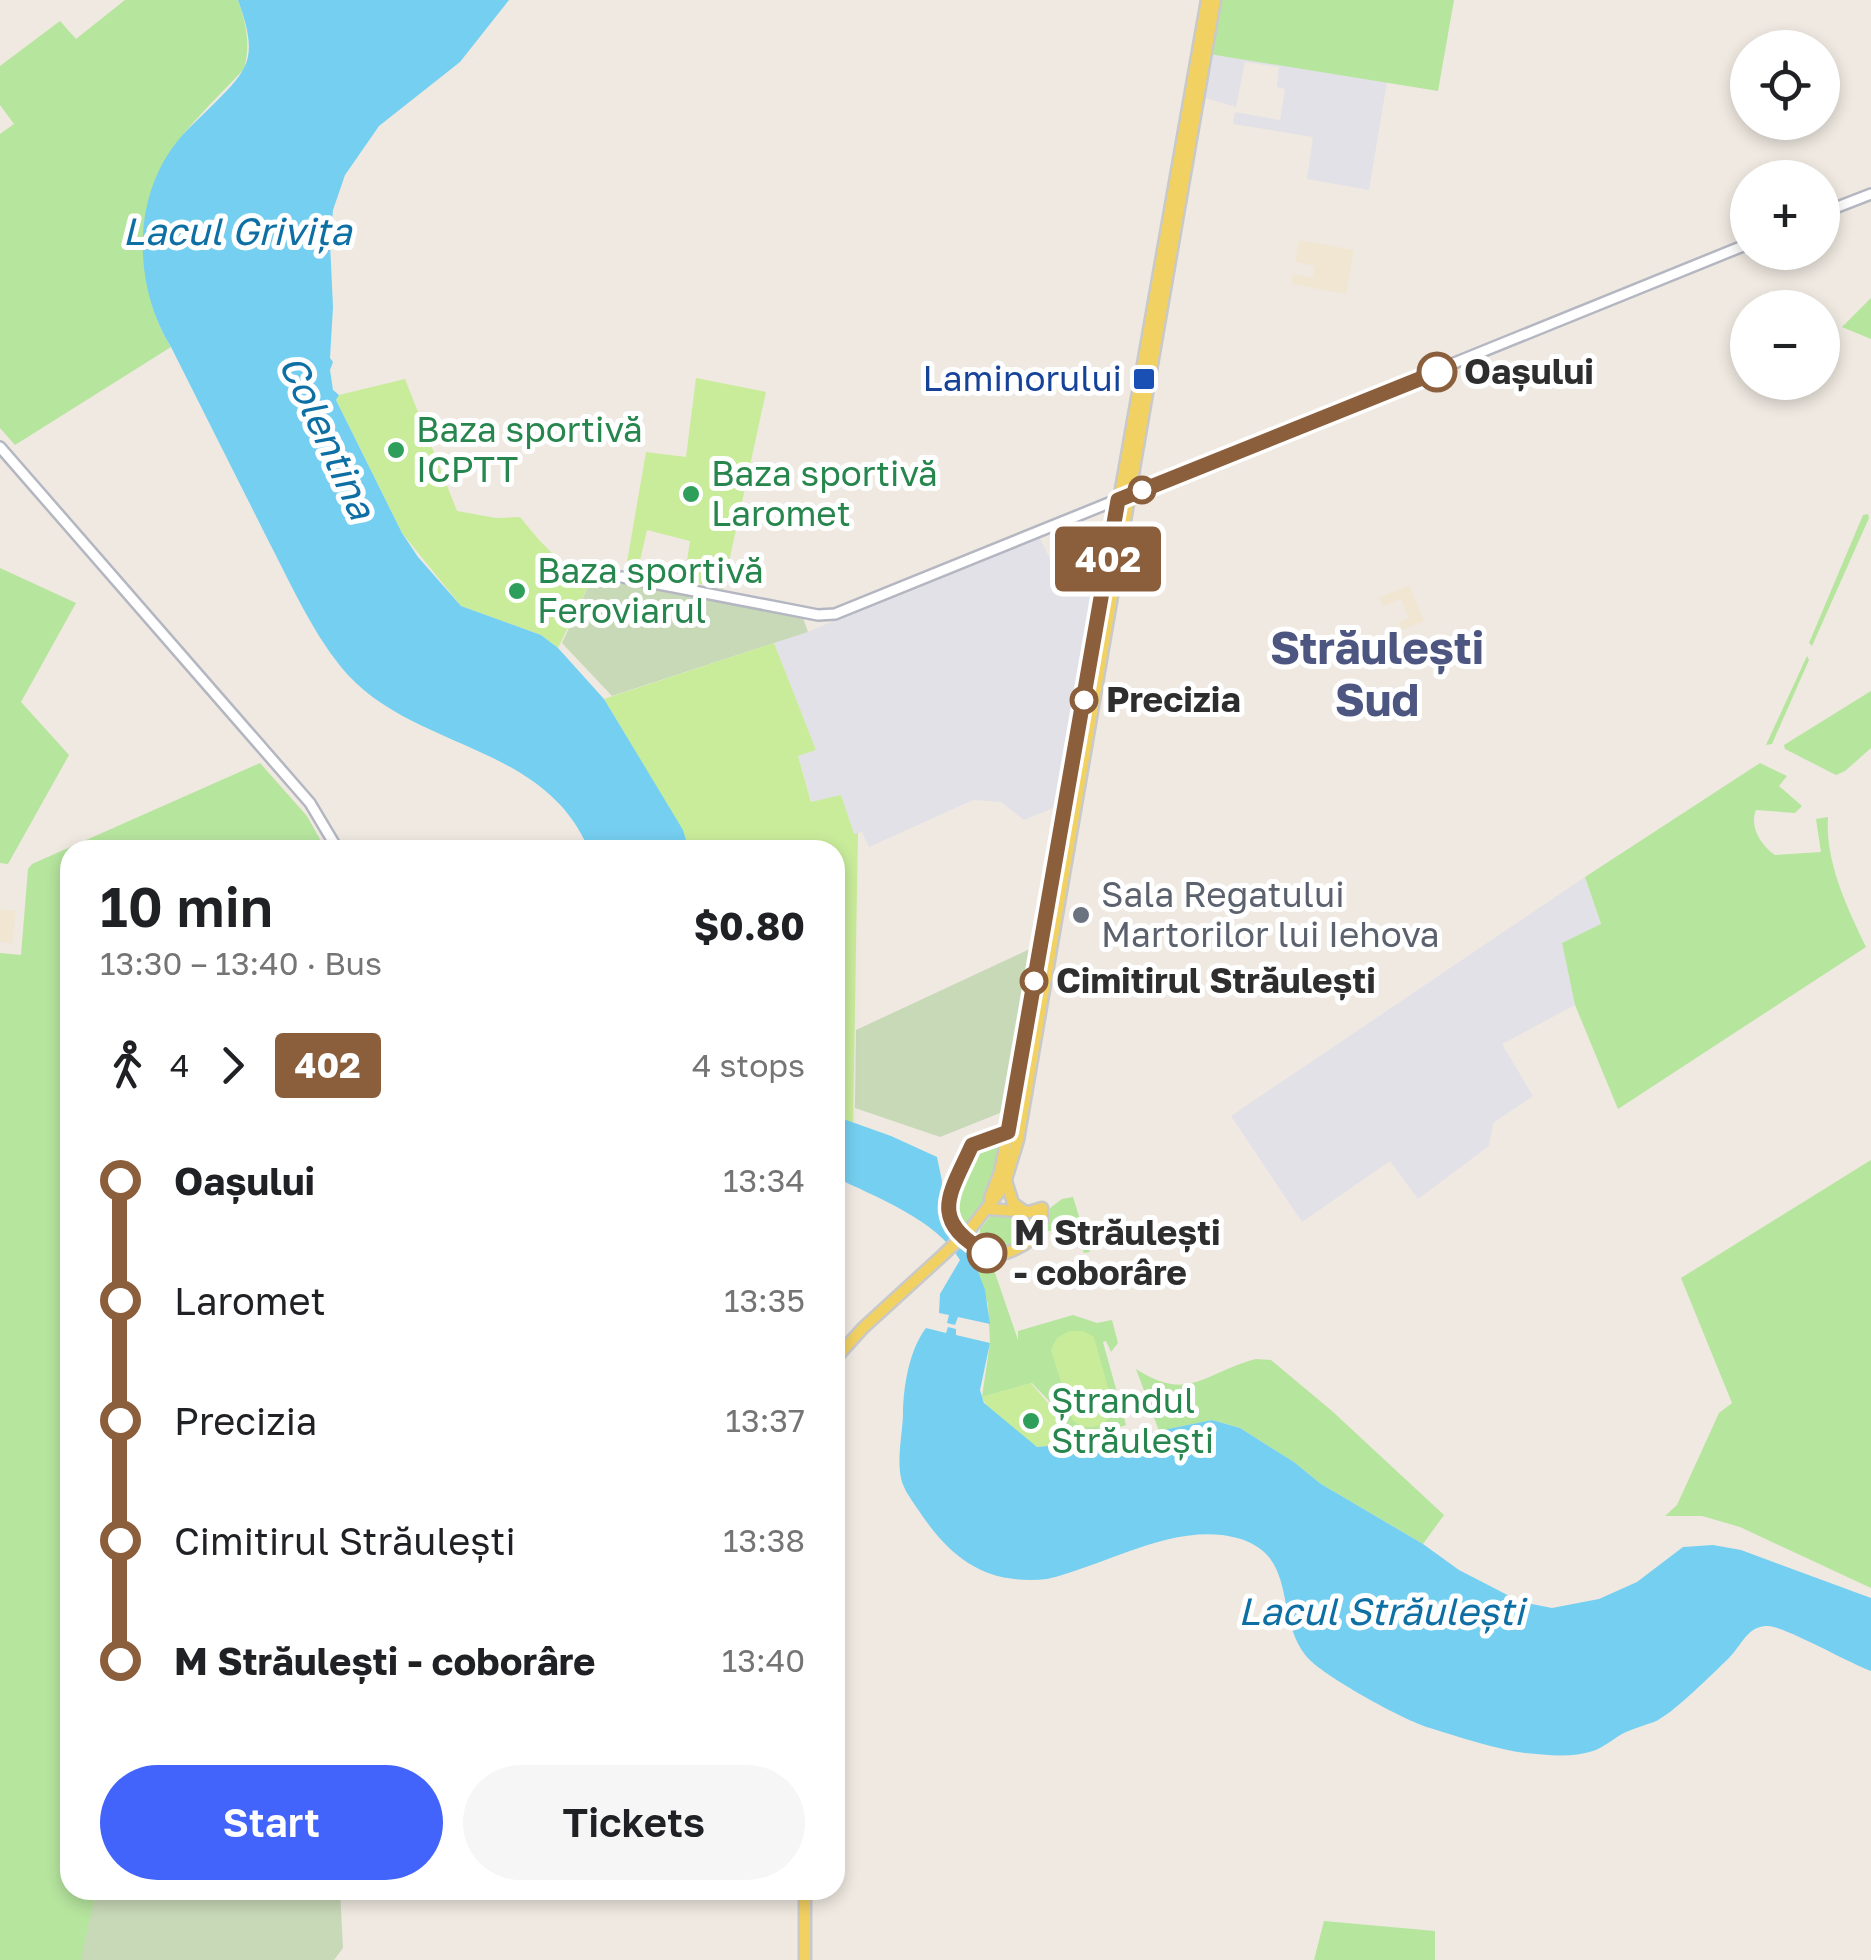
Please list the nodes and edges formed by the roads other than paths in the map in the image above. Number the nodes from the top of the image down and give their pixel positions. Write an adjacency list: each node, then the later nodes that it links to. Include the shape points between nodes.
1 (1206, 0): 7 (main road)
2 (1214, 0): 7 (main road)
3 (1871, 194): 4 (street)
4 (1840, 207)
5 (1730, 251): 7 (street)
6 (0, 446): 9 (street, via 310,803)
7 (1117, 503): 8 (street, via 825,616); 10 (main road); 13 (main road, via 1018,1140)
8 (622, 577)
9 (332, 840)
10 (1008, 1132): 11 (main road); 12 (main road)
11 (992, 1138): 12 (main road); 15 (main road, via 972,1145 948,1199 948,1217 976,1247 996,1255 1038,1230 1042,1208)
12 (1005, 1149): 16 (main road, via 997,1182)
13 (1006, 1182): 14 (main road); 15 (main road, via 1013,1203)
14 (989, 1209): 15 (main road); 16 (main road)
15 (1025, 1212)
16 (974, 1224): 17 (main road, bridge)
17 (845, 1348)
18 (805, 1900): 19 (main road)
19 (805, 1960)

